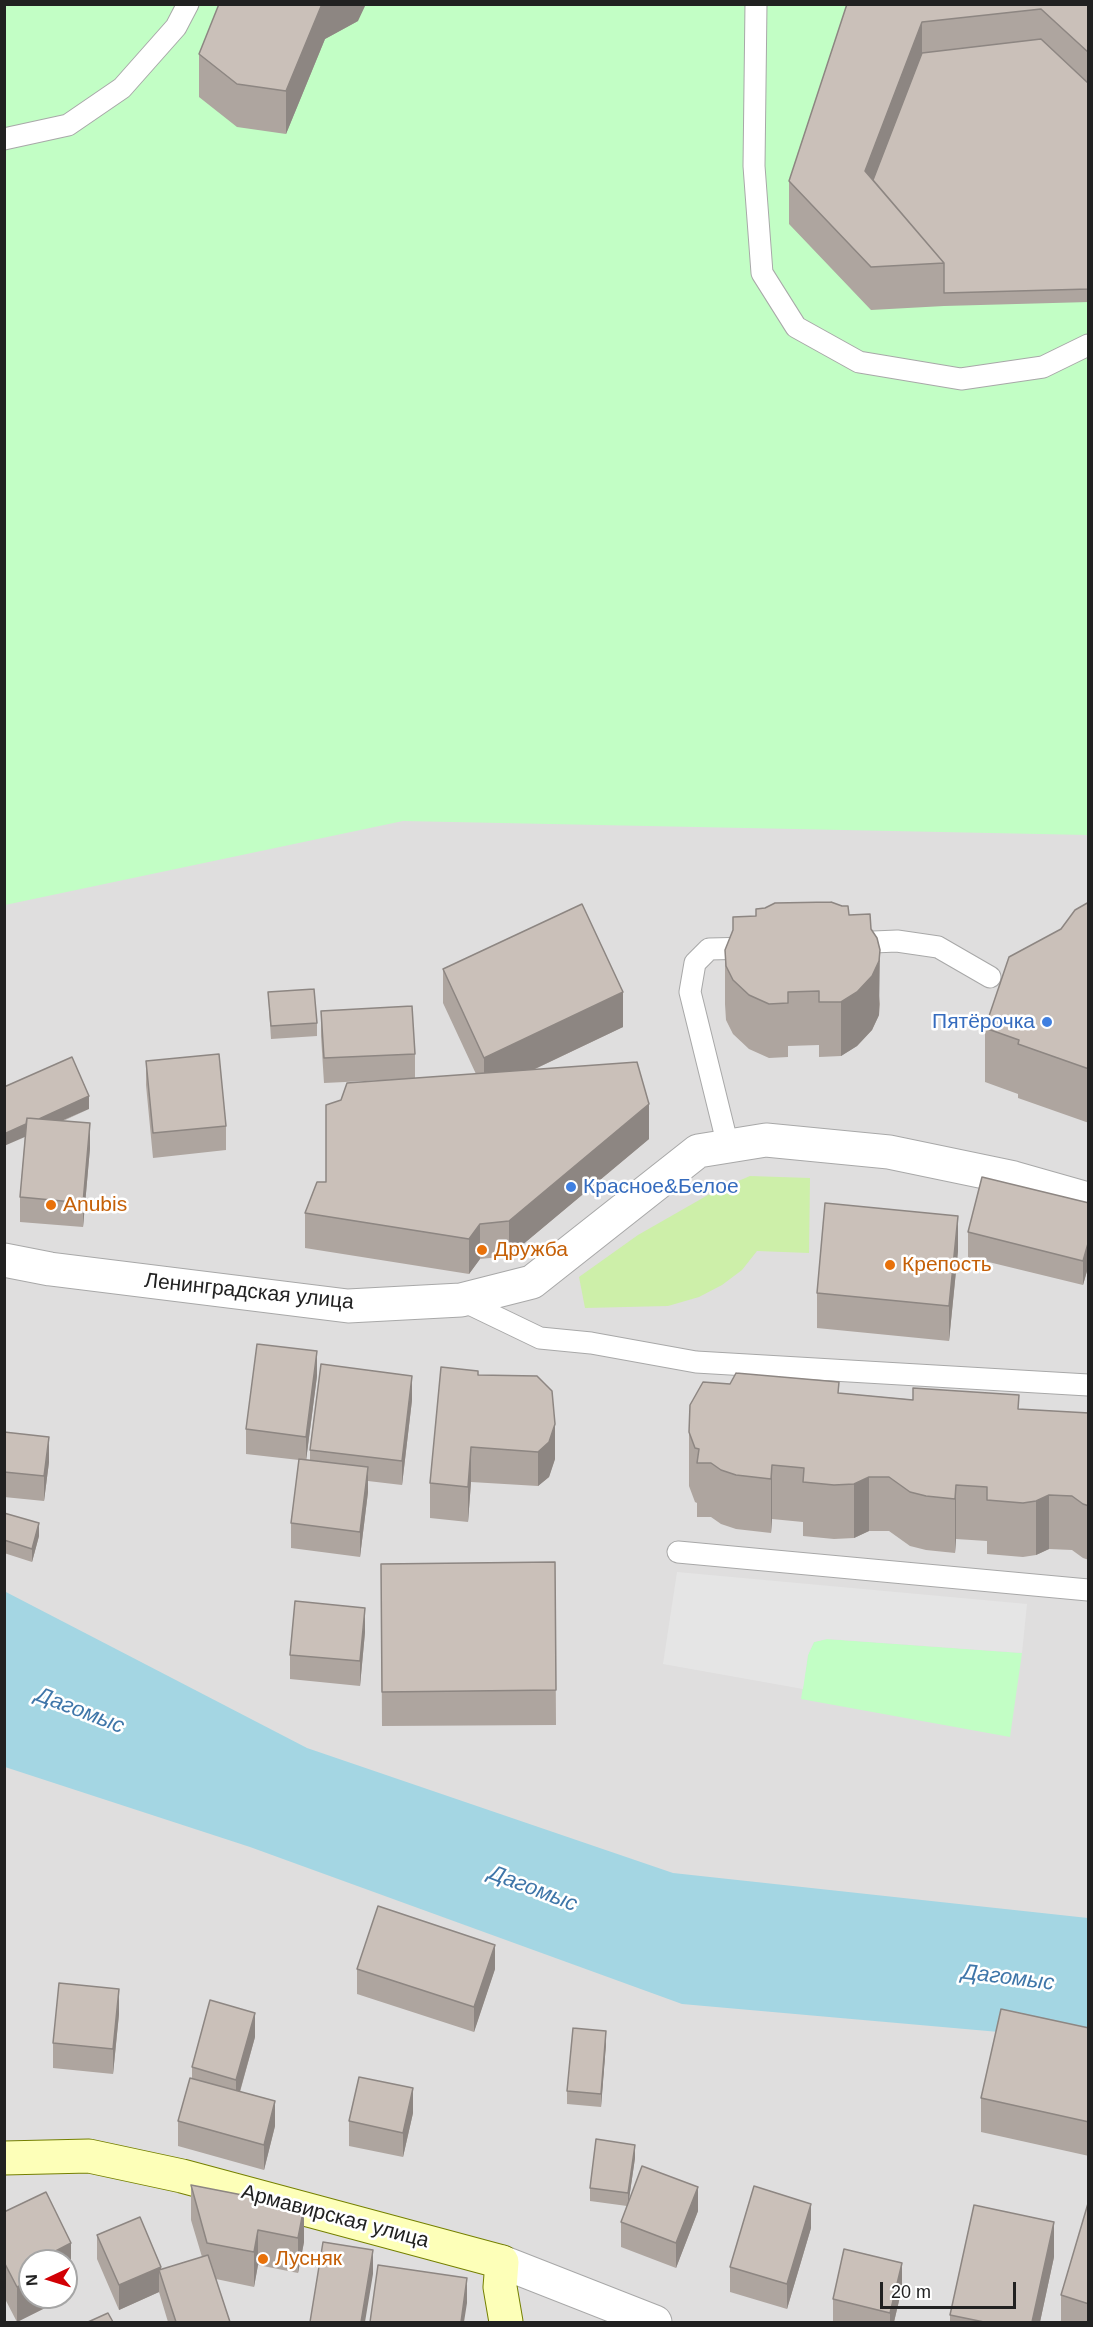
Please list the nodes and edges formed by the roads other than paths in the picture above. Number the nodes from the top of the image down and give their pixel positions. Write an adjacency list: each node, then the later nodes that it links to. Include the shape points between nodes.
1 (188, 4): 3 (lane, via 176,27 122,88 68,125)
2 (756, 4): 4 (lane, via 754,166 762,273 796,327 859,363 961,378 1043,367)
3 (4, 139)
4 (1089, 345)
5 (826, 944): 7 (lane, via 897,941 938,947)
6 (768, 947): 8 (lane, via 709,949 695,963 690,992)
7 (990, 977)
8 (728, 1146): 9 (street, Ленинградская улица, via 766,1140 889,1152 1014,1178); 11 (street, Ленинградская улица, via 698,1151 532,1282)
9 (1089, 1199)
10 (4, 1260): 11 (street, Ленинградская улица, via 348,1306)
11 (461, 1300): 12 (lane, via 540,1338 591,1342 696,1362)
12 (1089, 1385)
13 (678, 1552): 14 (lane)
14 (1089, 1590)
15 (4, 2158): 16 (street, Армавирская улица, via 90,2156 182,2176)
16 (502, 2262): 17 (street, via 500,2288); 18 (street, Армавирская улица)
17 (506, 2322)
18 (655, 2322)

